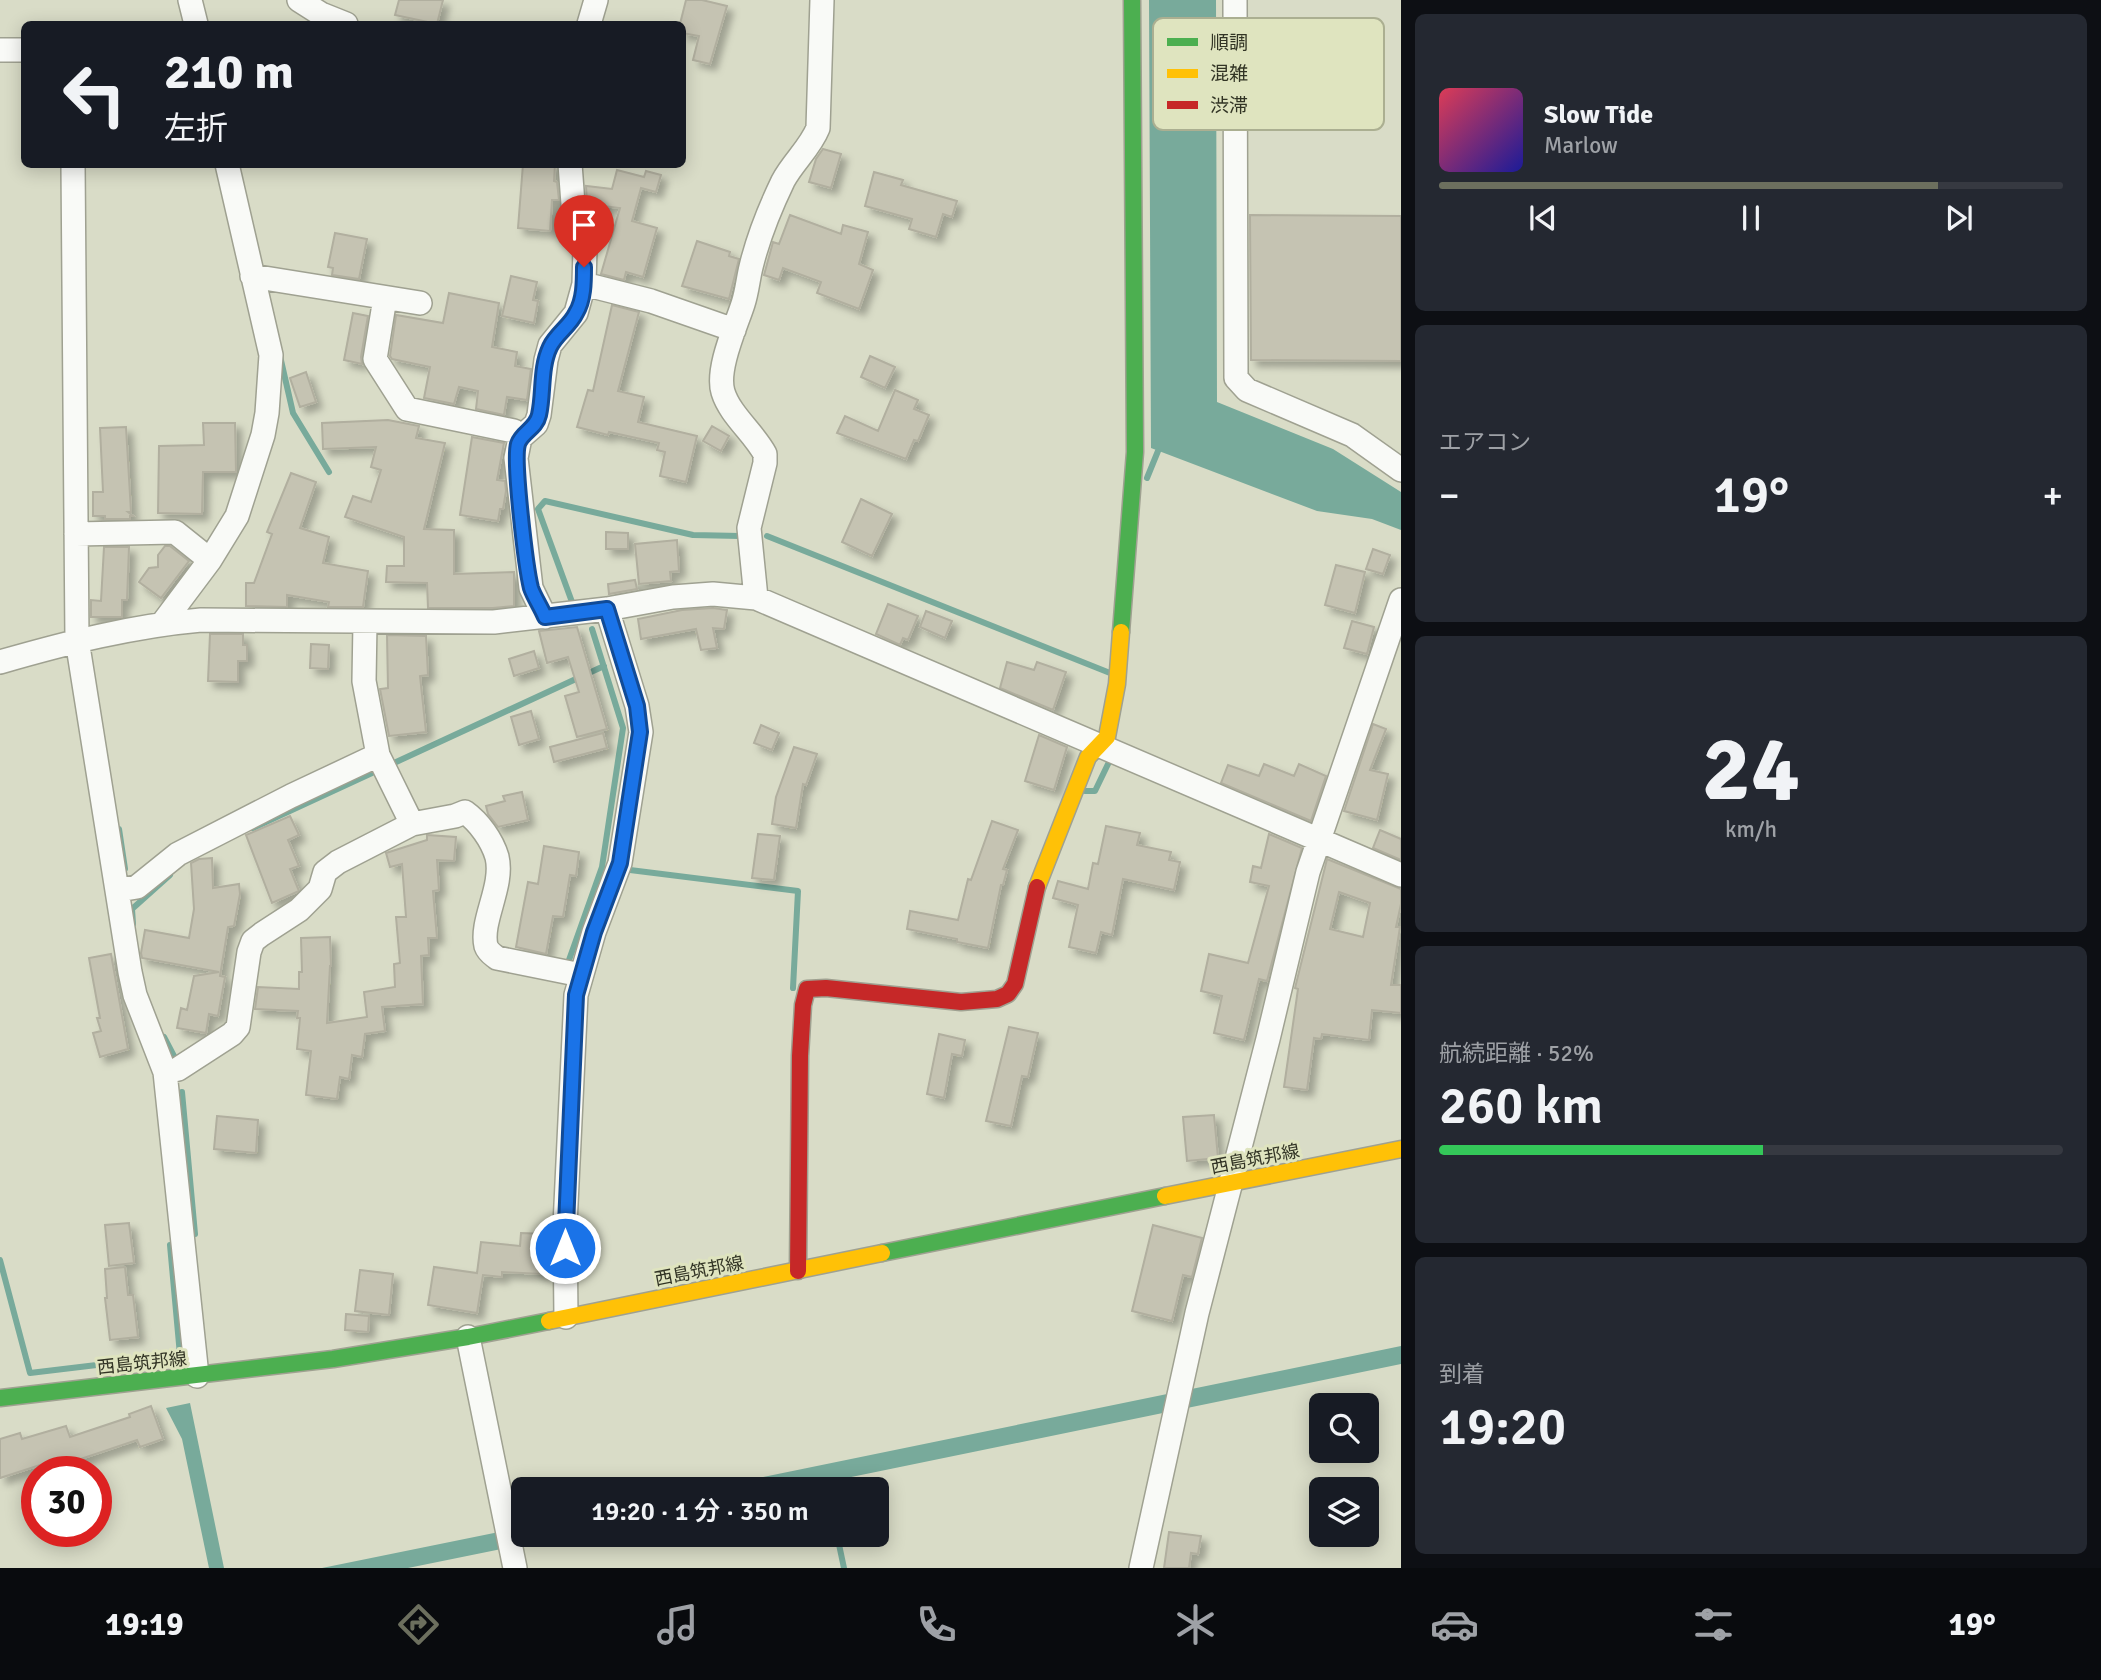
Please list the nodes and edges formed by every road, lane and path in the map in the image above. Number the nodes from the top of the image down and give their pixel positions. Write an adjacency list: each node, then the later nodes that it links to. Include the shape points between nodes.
1 (190, 0): 8 (street)
2 (299, 0): 9 (street)
3 (596, 0): 10 (street)
4 (822, 0): 21 (street, via 818,128 792,165 768,216)
5 (1132, 0): 34 (street, via 1135,452 1117,684 1107,737)
6 (1235, 0): 7 (street)
7 (1235, 18)
8 (195, 21)
9 (338, 21)
10 (590, 21)
11 (0, 50): 12 (street)
12 (21, 51)
13 (1235, 130): 23 (street, via 1236,378 1247,390 1352,435)
14 (73, 168): 24 (street)
15 (228, 168): 17 (street)
16 (570, 168): 18 (street, via 574,218 584,249)
17 (252, 276): 19 (street); 25 (street, via 271,355 267,413 237,516)
18 (584, 284): 21 (street); 22 (street, via 576,313 550,345 536,425)
19 (386, 298): 20 (street); 22 (street, via 375,359 407,409 514,431)
20 (420, 303)
21 (734, 330): 26 (street, via 721,380 723,393 765,454 749,528)
22 (520, 438): 29 (street, via 516,458 531,588)
23 (1401, 470)
24 (76, 534): 25 (street, via 175,532); 32 (street)
25 (210, 560): 31 (street)
26 (756, 598): 28 (street, via 713,594); 34 (street)
27 (1401, 600): 37 (street)
28 (607, 609): 29 (street); 40 (street, via 637,706 640,732 620,863)
29 (545, 617): 30 (street, via 494,622)
30 (365, 622): 31 (street, via 201,620); 35 (street, via 364,681)
31 (162, 624): 32 (street)
32 (77, 640): 33 (street); 39 (street)
33 (0, 662)
34 (1098, 746): 37 (street); 44 (street, via 1088,757 1038,882 1015,984 1008,994 961,1002 807,989 800,1056)
35 (378, 755): 36 (street); 39 (street, via 178,854 137,887)
36 (412, 824): 40 (street, via 465,812 474,819 497,858 498,880 485,936 489,952 497,958); 41 (street, via 338,862 325,872 320,888 299,910 253,942 239,1027 178,1069)
37 (1320, 838): 38 (street); 43 (street)
38 (1401, 874)
39 (119, 890): 41 (street, via 135,995)
40 (581, 975): 45 (street, via 576,995 565,1225)
41 (165, 1072): 47 (street)
42 (1401, 1149): 43 (street, 西島筑邦線)
43 (1230, 1184): 44 (street, 西島筑邦線); 50 (street)
44 (798, 1271): 45 (street, 西島筑邦線)
45 (566, 1317): 46 (street, 西島筑邦線)
46 (468, 1337): 47 (street, 西島筑邦線); 49 (street)
47 (197, 1376): 48 (street, 西島筑邦線)
48 (0, 1398)
49 (513, 1561)
50 (1141, 1568)

